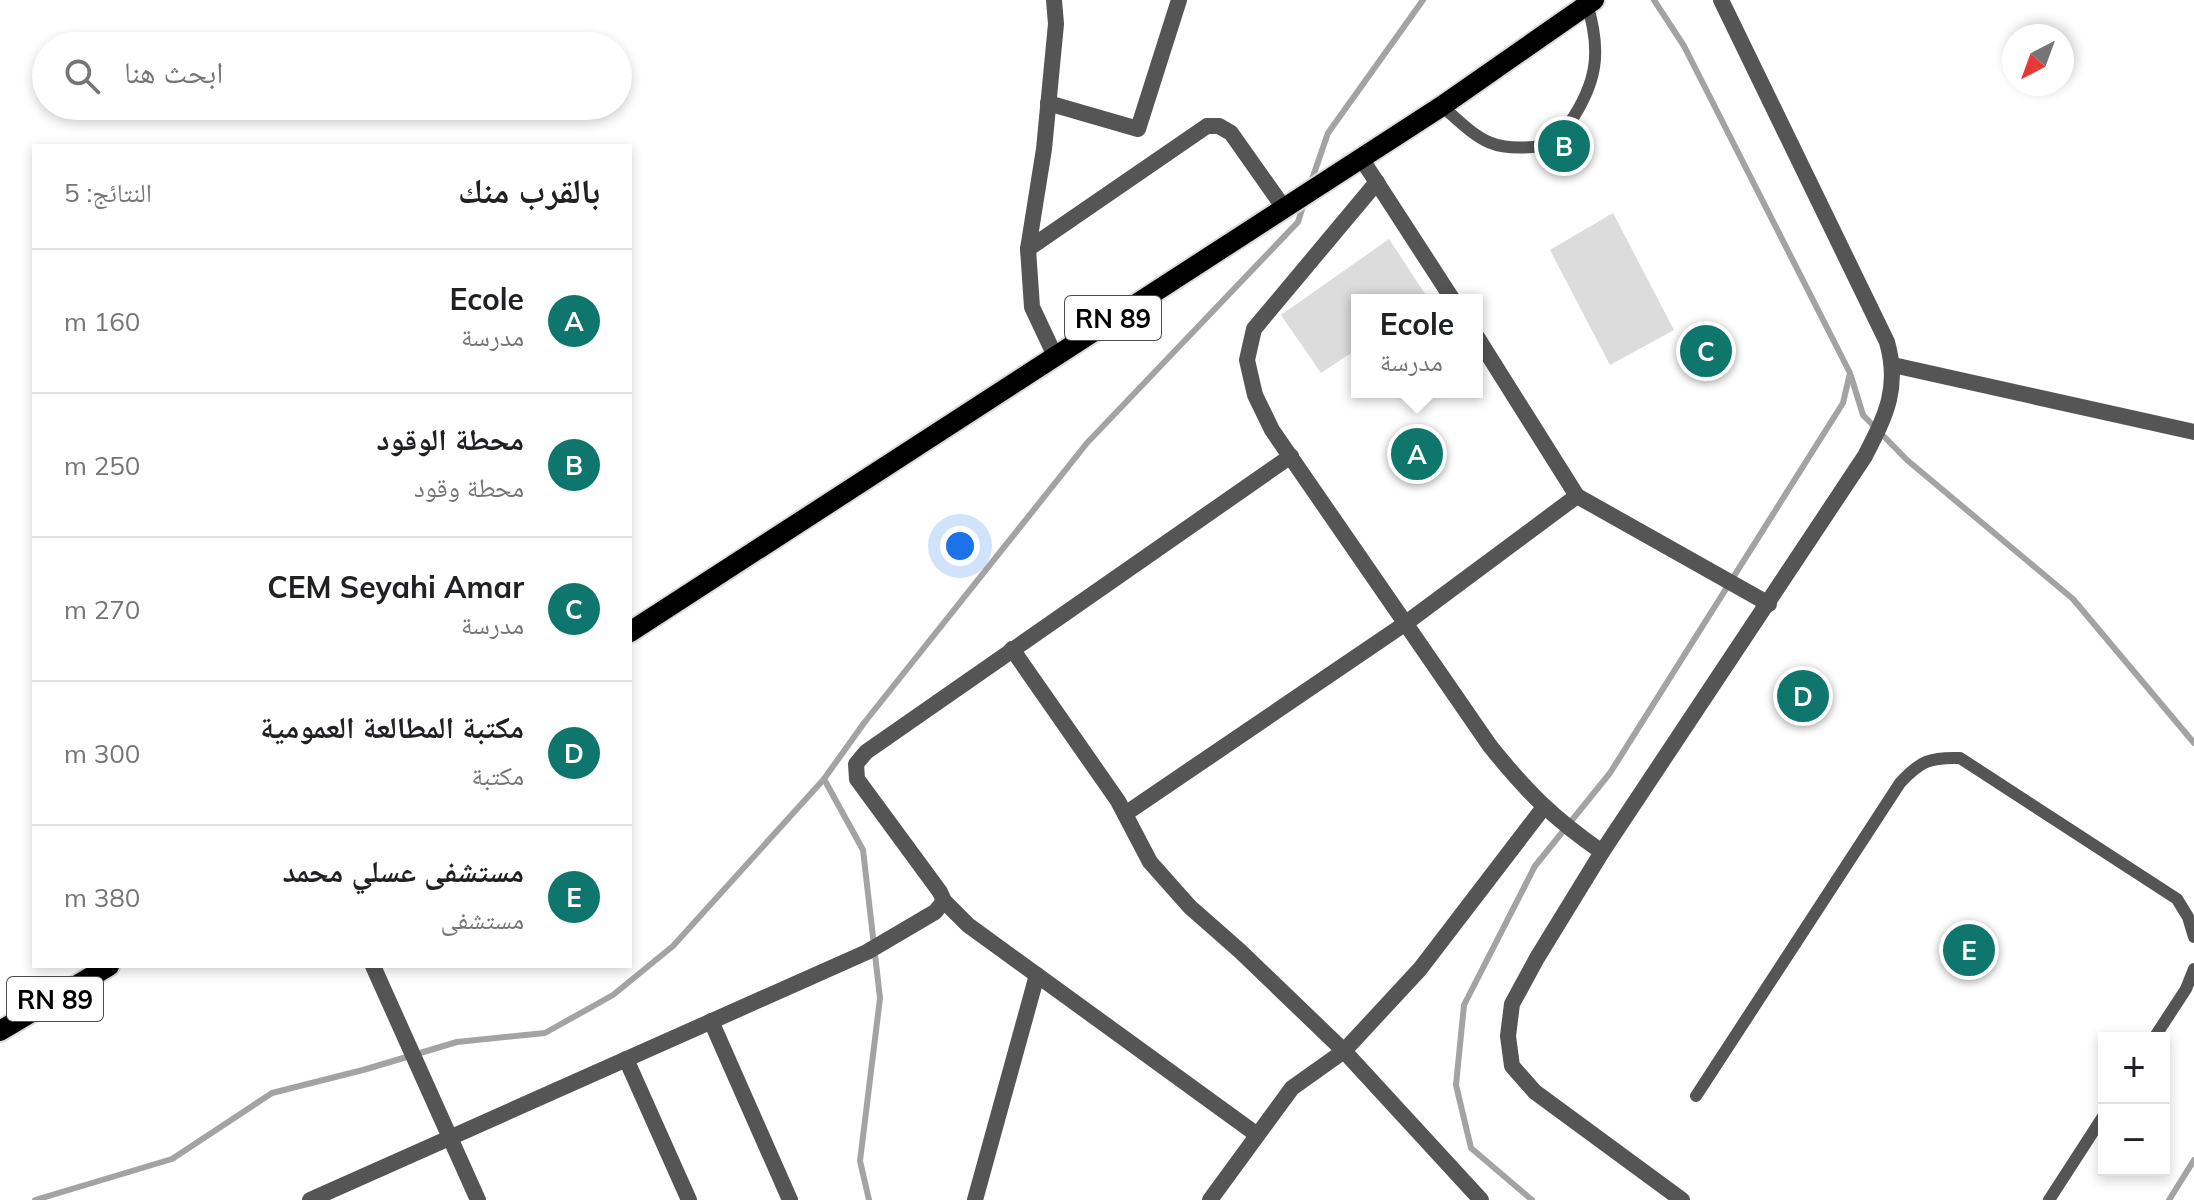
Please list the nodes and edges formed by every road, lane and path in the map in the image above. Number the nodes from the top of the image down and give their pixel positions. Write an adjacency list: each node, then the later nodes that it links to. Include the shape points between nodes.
1 (1054, 0): 6 (street)
2 (1063, 0): 6 (street)
3 (1179, 0): 7 (street, via 1138,129)
4 (1721, 0): 18 (street, via 1877,321)
5 (1590, 2): 8 (main road, RN 89); 9 (lane, via 1596,54 1592,80)
6 (1056, 24): 7 (street)
7 (1048, 103): 14 (street)
8 (1442, 106): 10 (lane, via 1492,145 1513,150); 11 (main road, RN 89)
9 (1569, 124)
10 (1542, 146)
11 (1361, 158): 12 (street); 13 (main road, RN 89)
12 (1377, 182): 15 (street); 20 (street, via 1254,329 1247,360 1255,395)
13 (1284, 208): 14 (street, via 1231,133 1207,126); 17 (main road, RN 89)
14 (1028, 249): 17 (street, via 1032,307)
15 (1449, 294)
16 (1483, 347): 21 (street)
17 (1055, 356): 24 (main road, RN 89)
18 (1893, 365): 19 (street); 22 (street, via 1893,389 1873,442)
19 (2194, 432)
20 (1291, 456): 23 (street); 25 (street)
21 (1577, 496): 22 (street); 23 (street)
22 (1769, 604): 28 (street)
23 (1406, 623): 26 (street, via 1490,746); 27 (street)
24 (632, 631)
25 (1012, 649): 27 (street); 29 (street, via 856,764 857,779)
26 (1544, 807): 28 (street); 38 (street, via 1420,969)
27 (1125, 814): 38 (street, via 1150,862 1190,907)
28 (1602, 852): 51 (street, via 1512,1004 1512,1066 1535,1092)
29 (944, 901): 34 (street); 35 (street, via 935,912 867,952)
30 (2194, 937): 40 (lane, via 2177,899 1960,758 1936,757 1915,766 1900,783)
31 (106, 968): 36 (main road, RN 89)
32 (374, 968): 43 (street)
33 (2194, 969): 37 (lane)
34 (1037, 975): 42 (street); 48 (street)
35 (711, 1021): 39 (street); 47 (street)
36 (0, 1031)
37 (2158, 1032)
38 (1344, 1051): 42 (street, via 1292,1088); 50 (street)
39 (626, 1059): 43 (street); 46 (street)
40 (1696, 1096)
41 (2098, 1124): 52 (lane)
42 (1256, 1134): 49 (street)
43 (450, 1137): 44 (street); 45 (street)
44 (314, 1199)
45 (478, 1200)
46 (689, 1200)
47 (790, 1200)
48 (975, 1200)
49 (1210, 1200)
50 (1481, 1200)
51 (1682, 1200)
52 (2049, 1200)

